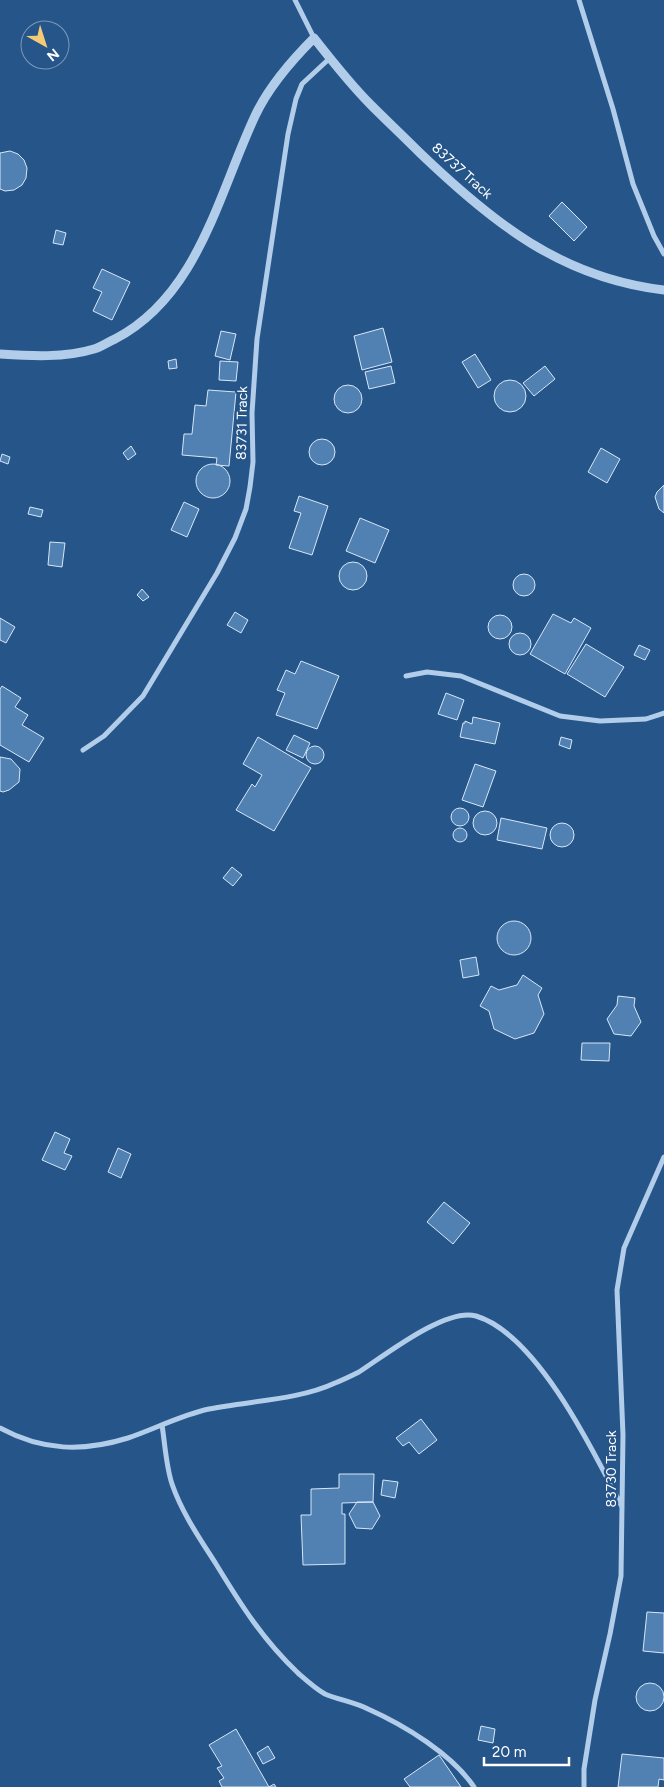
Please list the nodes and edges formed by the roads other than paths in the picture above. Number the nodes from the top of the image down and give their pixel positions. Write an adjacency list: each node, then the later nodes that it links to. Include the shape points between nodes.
1 (295, 0): 3 (street, 83737 Track)
2 (579, 0): 5 (street, via 634,184)
3 (314, 38): 4 (street, 83737 Track); 7 (street, via 276,80 255,115 203,239 183,276 158,308 131,330 95,349 67,354)
4 (330, 58): 6 (street, 83737 Track, via 370,104 462,193 518,236 564,263 605,278); 10 (street, 83731 Track, via 302,84 288,134 257,339 252,462 246,509 217,573 143,696 104,736)
5 (664, 254)
6 (664, 290)
7 (0, 354)
8 (406, 676): 9 (street, via 427,672 461,676 560,716 600,721 646,719)
9 (664, 713)
10 (83, 750)
11 (664, 1156): 14 (street, 83730 Track, via 624,1248 617,1290 623,1435)
12 (162, 1425): 13 (street, via 128,1438 66,1449 40,1444); 14 (street, via 207,1409 300,1394 332,1384 357,1373 433,1324 456,1316 474,1315 504,1332 529,1355 580,1425); 15 (street, via 172,1483 184,1510 260,1632 278,1654 325,1693 392,1720 420,1739 442,1754)
13 (0, 1428)
14 (622, 1507): 16 (street, 83730 Track, via 621,1576 595,1700)
15 (474, 1787)
16 (584, 1787)

